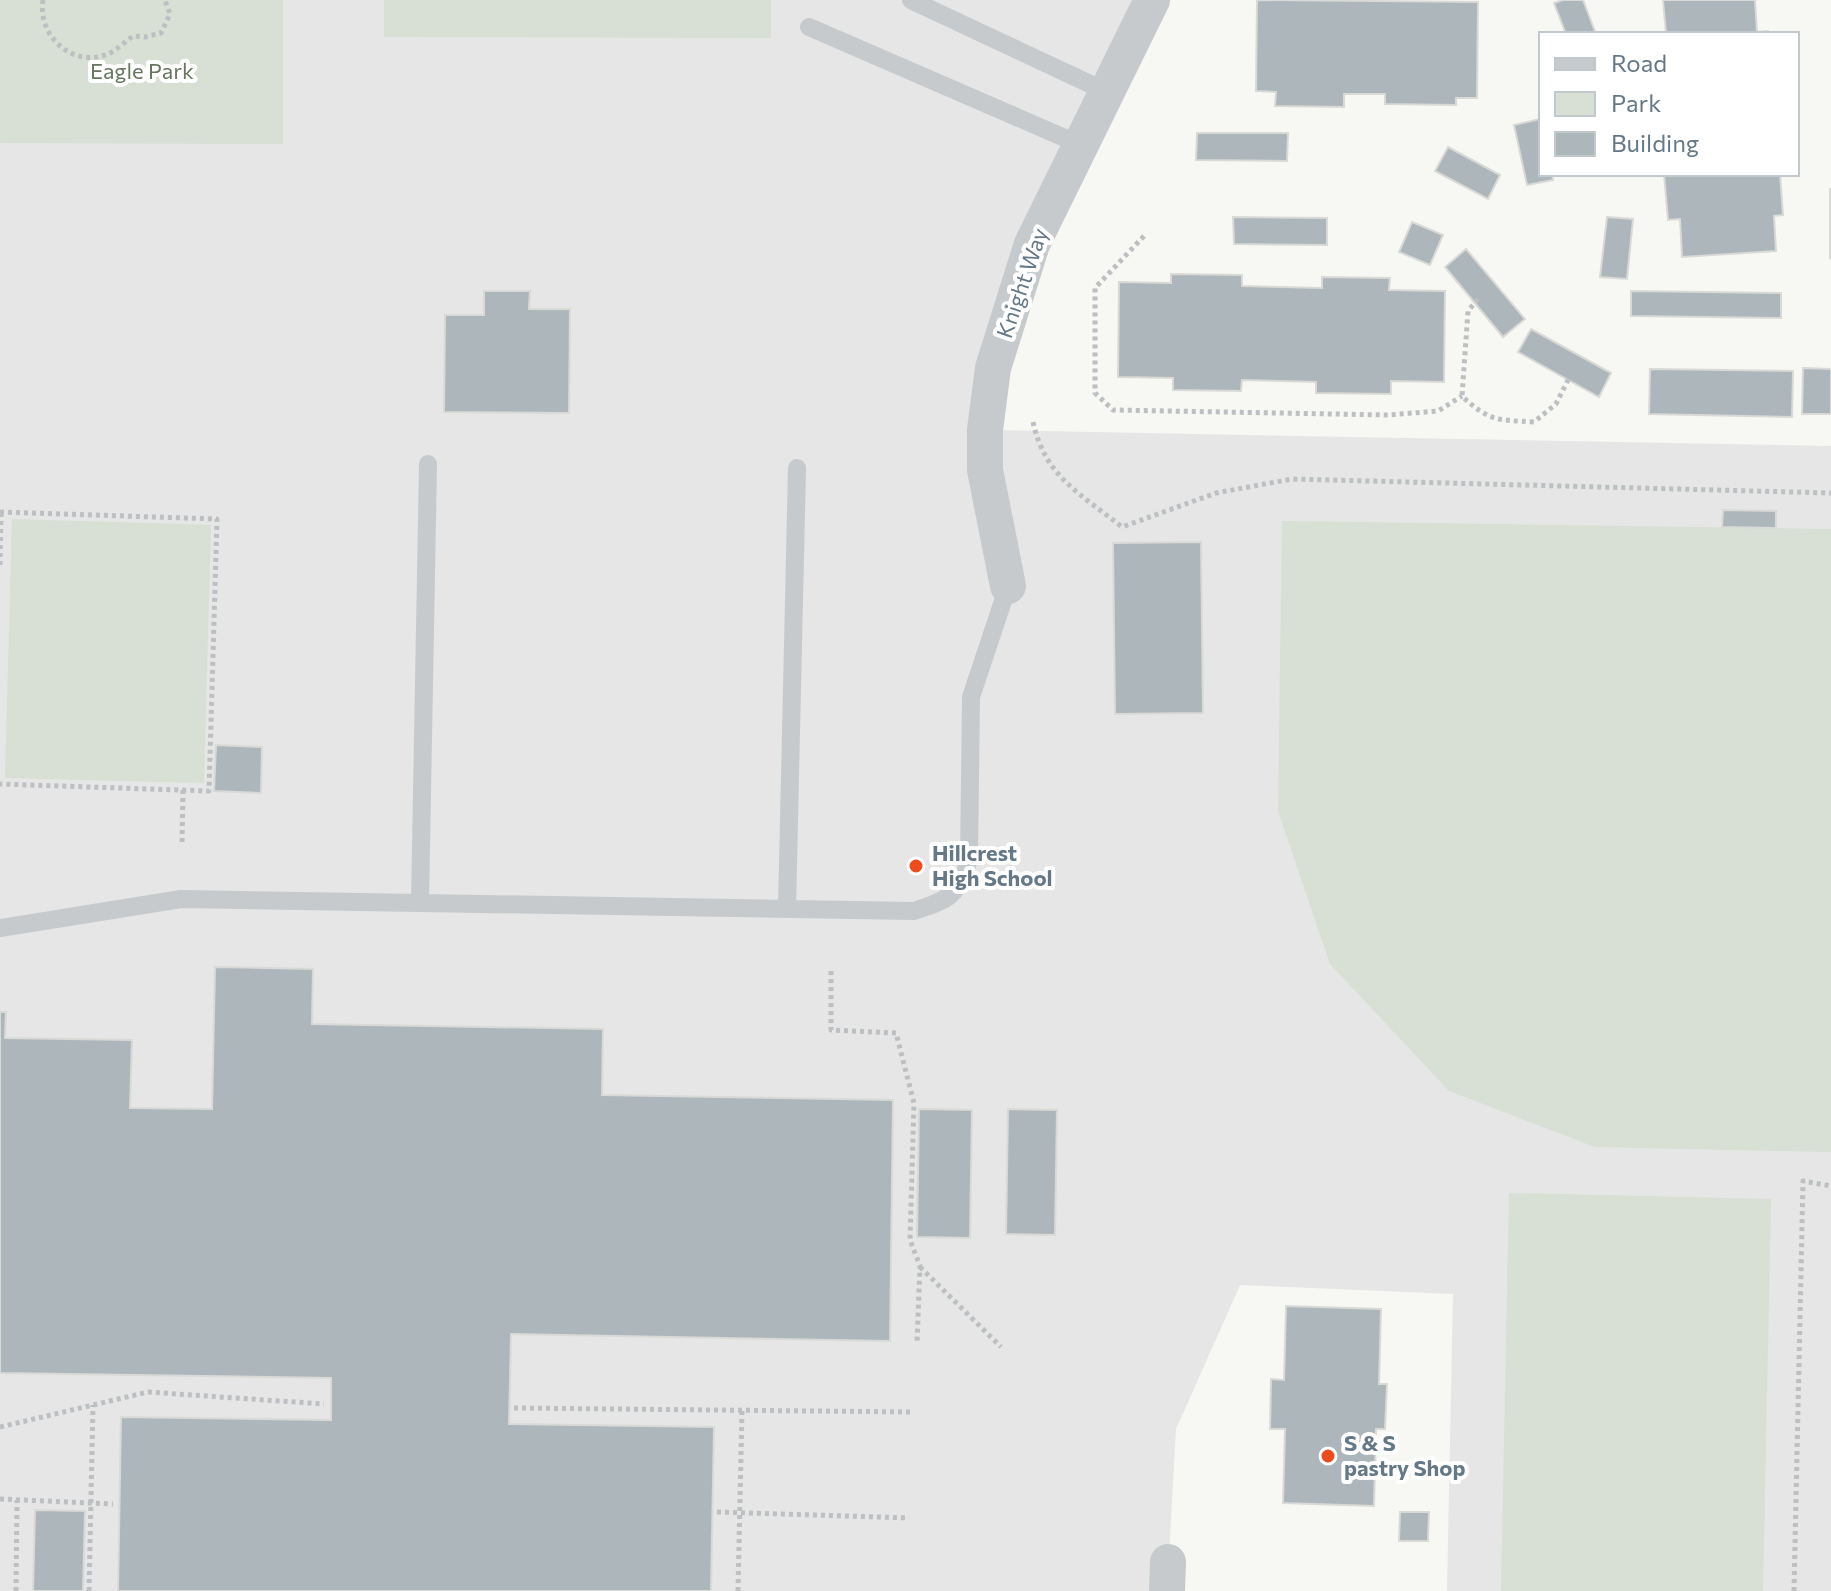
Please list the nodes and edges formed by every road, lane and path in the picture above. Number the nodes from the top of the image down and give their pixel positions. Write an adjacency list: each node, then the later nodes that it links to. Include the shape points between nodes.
1 (43, 0): 2 (path, via 48,35 67,54 87,57 110,53 133,36 161,33 170,14)
2 (165, 0)
3 (911, 0): 6 (lane)
4 (1152, 0): 6 (street, Knight Way)
5 (809, 27): 7 (lane)
6 (1107, 92): 7 (street, Knight Way)
7 (1081, 145): 18 (street, Knight Way, via 1032,244 993,368 985,470)
8 (1144, 236): 11 (path, via 1095,288 1095,393 1113,410 1388,415 1438,411)
9 (1478, 299): 11 (path, via 1468,311)
10 (1570, 376): 11 (path, via 1556,404 1534,422 1493,420)
11 (1462, 396)
12 (1033, 422): 15 (path, via 1037,441 1058,478 1122,527 1216,493 1292,479)
13 (428, 464): 22 (lane)
14 (797, 468): 23 (lane)
15 (1831, 493)
16 (1, 512): 17 (path); 20 (path, via 217,519 209,791)
17 (0, 565)
18 (1008, 586): 23 (lane, via 971,697 969,859 962,884 945,902 914,911)
19 (0, 784): 20 (path)
20 (183, 790): 21 (path)
21 (182, 842)
22 (420, 903): 23 (lane); 24 (lane, via 174,899)
23 (787, 909)
24 (0, 928)
25 (831, 971): 27 (path, via 831,1030 896,1033 914,1103 910,1240)
26 (1831, 1186): 46 (path, via 1803,1181)
27 (920, 1266): 28 (path); 29 (path)
28 (917, 1343)
29 (1001, 1347)
30 (324, 1404): 31 (path, via 148,1392)
31 (93, 1405): 35 (path); 38 (path)
32 (514, 1408): 33 (path)
33 (742, 1410): 34 (path); 41 (path)
34 (914, 1412)
35 (0, 1427)
36 (0, 1499): 37 (path)
37 (17, 1500): 38 (path); 43 (path)
38 (91, 1501): 39 (path); 44 (path)
39 (113, 1504)
40 (717, 1512): 41 (path)
41 (740, 1512): 42 (path); 45 (path)
42 (909, 1518)
43 (16, 1591)
44 (89, 1591)
45 (738, 1591)
46 (1794, 1591)

